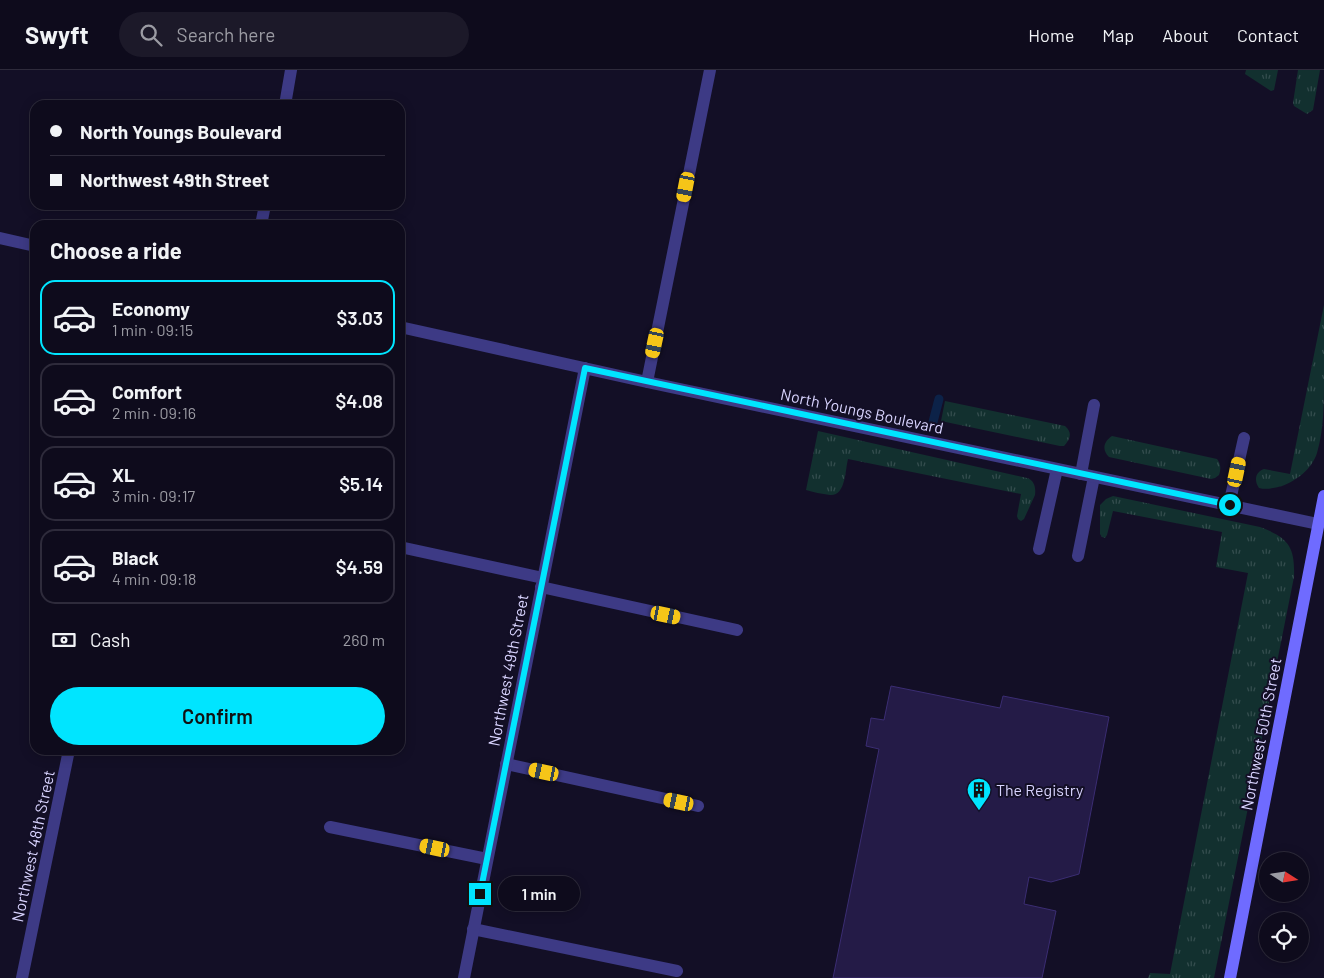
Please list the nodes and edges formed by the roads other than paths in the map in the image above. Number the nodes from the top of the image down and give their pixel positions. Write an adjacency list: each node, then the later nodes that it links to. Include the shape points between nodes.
1 (291, 70): 3 (street)
2 (710, 70): 8 (street)
3 (285, 100)
4 (0, 238): 5 (street)
5 (30, 245)
6 (405, 328): 7 (street, North Youngs Boulevard)
7 (585, 368): 8 (street, North Youngs Boulevard); 20 (street, Northwest 49th Street)
8 (647, 382): 11 (street, North Youngs Boulevard)
9 (1094, 405): 12 (street)
10 (1244, 438): 15 (street)
11 (1057, 469): 12 (street, North Youngs Boulevard); 18 (street)
12 (1081, 474): 13 (street, North Youngs Boulevard)
13 (1094, 477): 15 (street, North Youngs Boulevard); 19 (street)
14 (1324, 496): 16 (street, Northwest 50th Street)
15 (1230, 505): 16 (street, North Youngs Boulevard)
16 (1318, 524): 31 (street, Northwest 50th Street)
17 (405, 548): 20 (street)
18 (1040, 549)
19 (1078, 556)
20 (542, 582): 21 (street); 23 (street, Northwest 49th Street)
21 (737, 630)
22 (68, 755): 29 (street, Northwest 48th Street)
23 (506, 764): 24 (street); 26 (street, Northwest 49th Street)
24 (698, 806)
25 (330, 826): 26 (street)
26 (487, 859): 27 (street, Northwest 49th Street)
27 (473, 929): 28 (street); 30 (street, Northwest 49th Street)
28 (677, 971)
29 (22, 978)
30 (464, 978)
31 (1230, 978)

